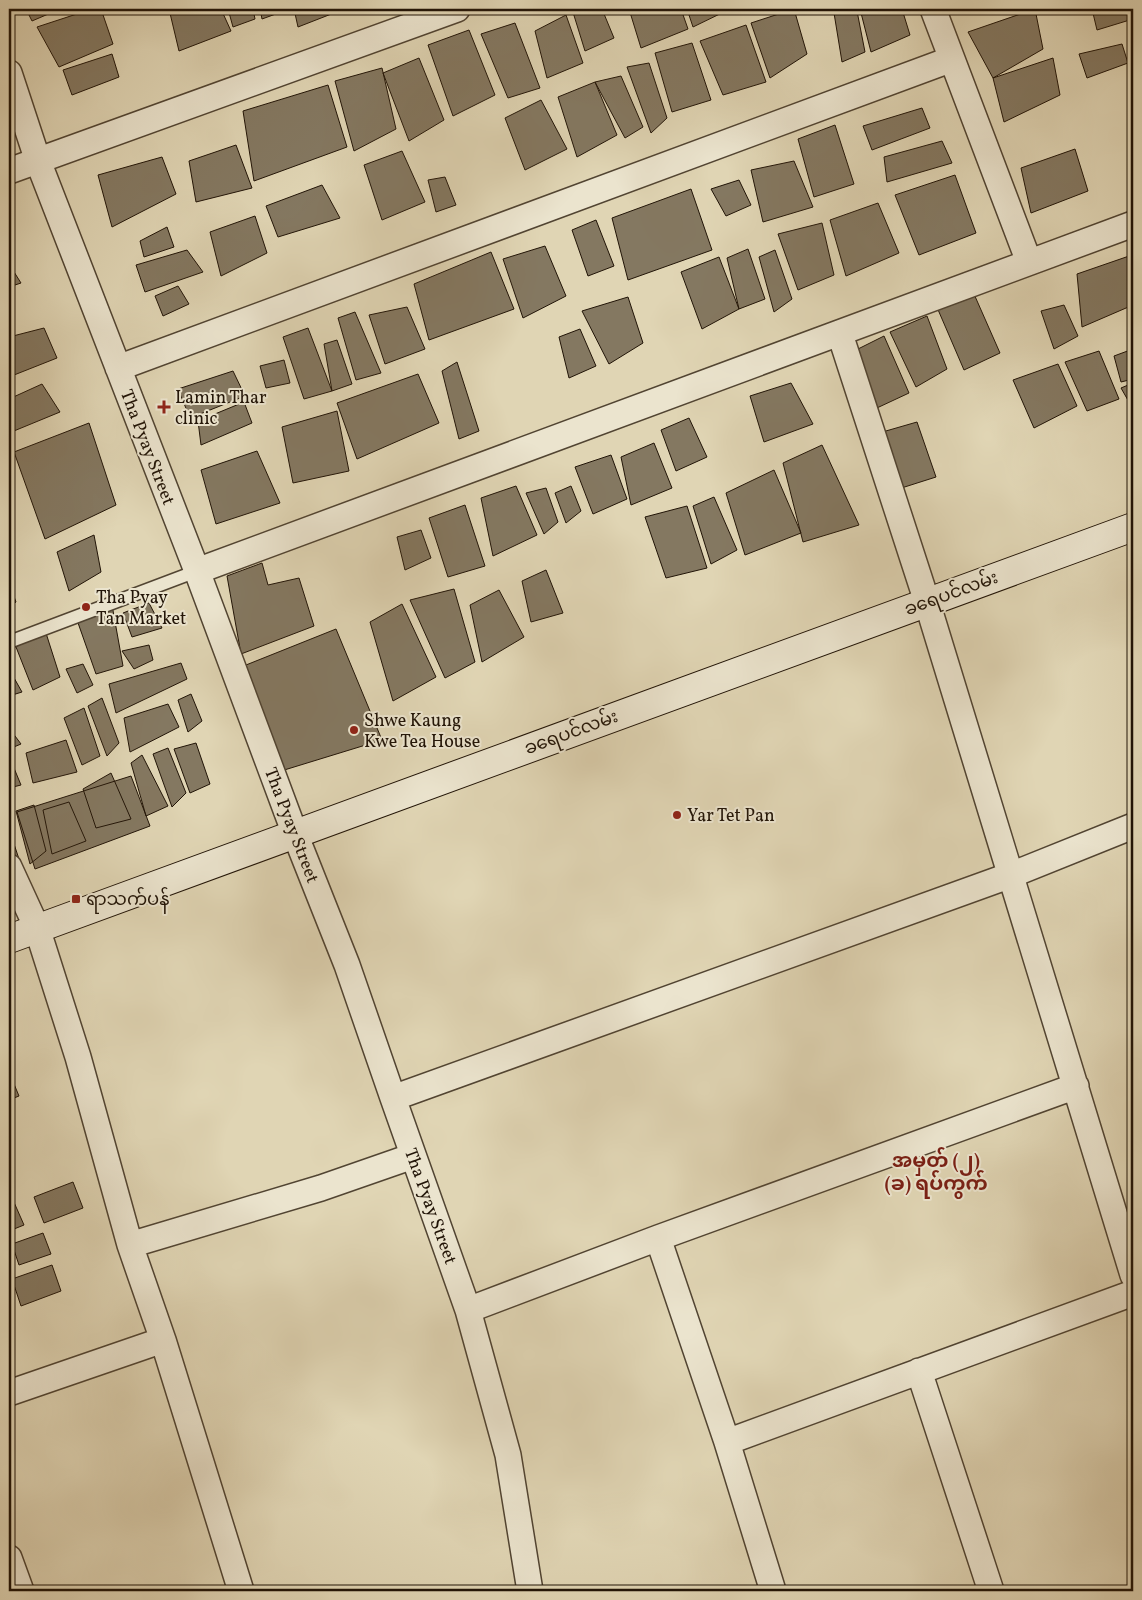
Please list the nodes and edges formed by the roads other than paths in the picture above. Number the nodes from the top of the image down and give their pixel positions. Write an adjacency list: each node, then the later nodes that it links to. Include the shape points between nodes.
1 (933, 9): 3 (street)
2 (443, 11): 5 (street)
3 (952, 59): 8 (street); 10 (street)
4 (9, 73): 5 (street, Tha Pyay Street)
5 (38, 161): 6 (street); 10 (street, Tha Pyay Street)
6 (9, 171)
7 (1133, 224): 8 (street)
8 (1029, 262): 9 (street)
9 (840, 334): 12 (street); 13 (street)
10 (118, 368): 12 (street, Tha Pyay Street)
11 (1133, 527): 13 (main road, ခရေပင်လမ်း)
12 (197, 571): 14 (lane); 16 (street, Tha Pyay Street)
13 (927, 602): 16 (main road, ခရေပင်လမ်း); 18 (street)
14 (9, 642)
15 (1133, 826): 18 (street)
16 (295, 834): 19 (main road, ခရေပင်လမ်း); 22 (street, Tha Pyay Street, via 347,965)
17 (9, 867): 19 (street)
18 (1011, 875): 21 (street); 22 (street)
19 (36, 928): 20 (main road, ခရေပင်လမ်း); 25 (street, via 78,1058)
20 (9, 939)
21 (1076, 1086): 24 (street); 26 (street)
22 (392, 1098): 23 (street, Tha Pyay Street)
23 (413, 1156): 25 (street, via 321,1188); 28 (street, Tha Pyay Street)
24 (658, 1238): 28 (street); 32 (street)
25 (130, 1245): 29 (street)
26 (1133, 1275)
27 (1133, 1293): 30 (street)
28 (468, 1310): 36 (street, Tha Pyay Street, via 508,1455)
29 (163, 1340): 31 (street); 35 (street)
30 (919, 1371): 32 (street); 38 (street)
31 (9, 1393)
32 (727, 1442): 37 (street)
33 (9, 1558): 34 (street)
34 (21, 1591)
35 (241, 1591)
36 (530, 1591)
37 (773, 1591)
38 (991, 1591)

